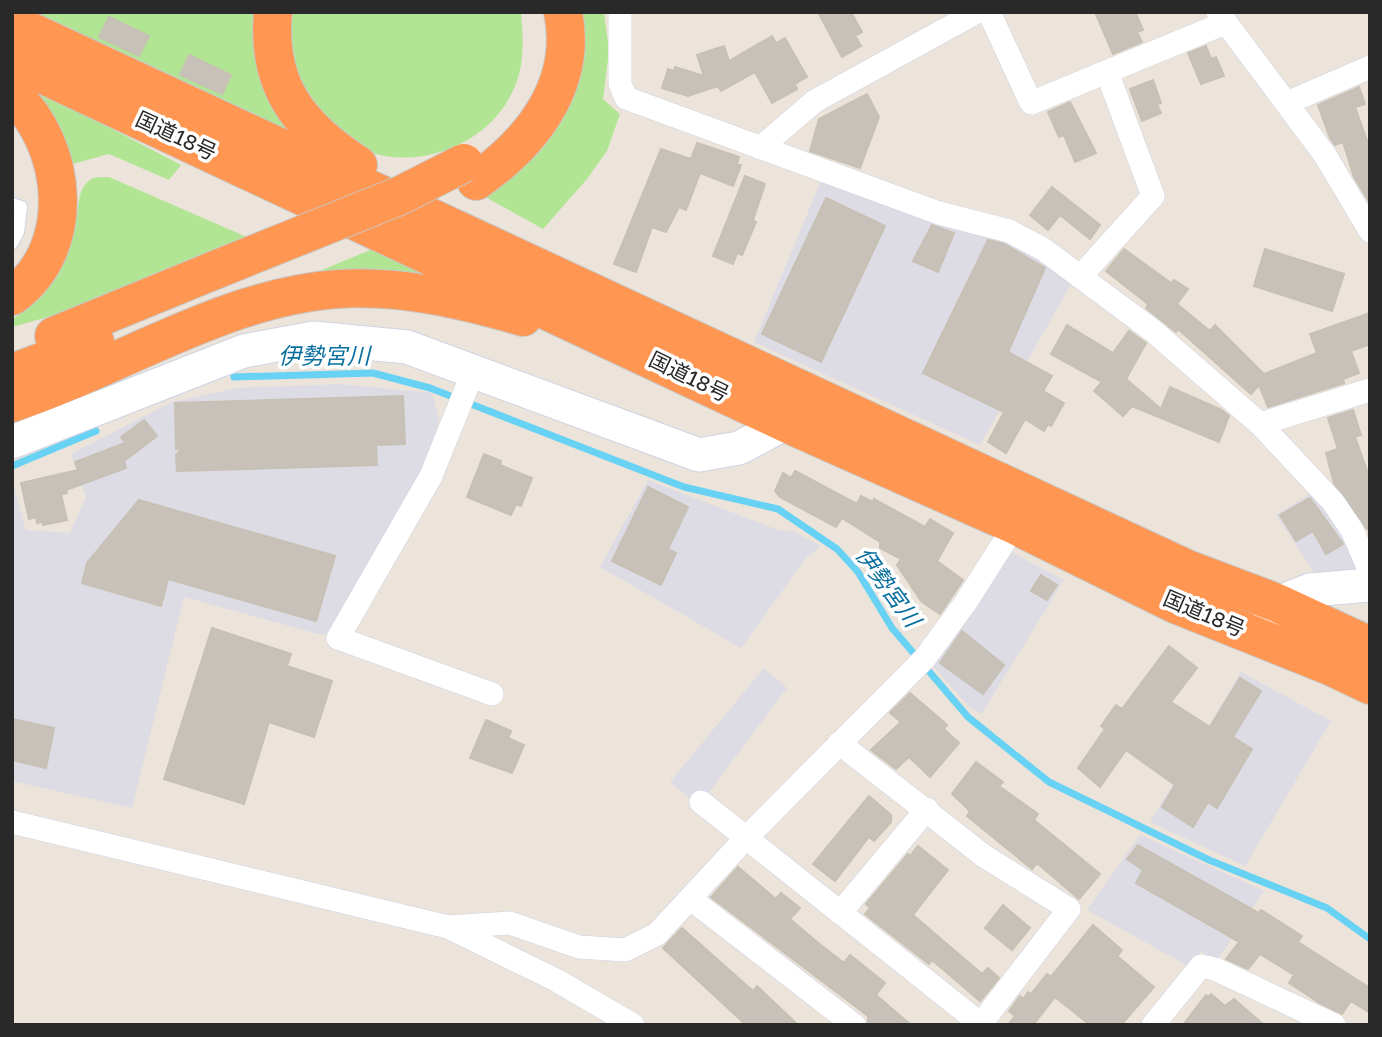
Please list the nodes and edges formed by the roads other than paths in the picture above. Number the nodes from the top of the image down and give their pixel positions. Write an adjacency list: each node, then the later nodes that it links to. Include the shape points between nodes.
1 (273, 12): 19 (highway, via 271,35 281,81 296,112 312,131 357,164)
2 (537, 12): 15 (highway, via 540,51 534,78 510,124)
3 (563, 12): 15 (highway, via 565,44 553,100 521,145)
4 (620, 12): 14 (street, via 620,84 625,98)
5 (978, 12): 14 (street, via 815,102)
6 (989, 12): 11 (street, via 1031,103)
7 (1221, 17): 11 (street); 13 (street)
8 (12, 23): 19 (highway, 国道18号)
9 (12, 60): 23 (highway, 国道18号)
10 (1370, 67): 13 (street)
11 (1107, 72): 20 (street, via 1153,196)
12 (12, 94): 22 (highway, via 39,125 50,148 58,199 48,250 35,274)
13 (1289, 102): 17 (street)
14 (760, 148): 20 (street, via 939,213 1009,231)
15 (470, 172): 21 (highway, bridge, via 399,196)
16 (12, 204): 18 (lane, via 21,207)
17 (1370, 231)
18 (12, 243)
19 (531, 264): 35 (highway, 国道18号, via 1187,569)
20 (1080, 277): 30 (street, via 1152,330)
21 (221, 279): 24 (highway); 25 (highway)
22 (12, 296)
23 (636, 351): 28 (highway, via 449,299 339,289 250,308); 29 (highway, 国道18号)
24 (12, 352)
25 (12, 373)
26 (469, 382): 29 (street, via 699,455 739,448); 31 (street, via 407,347 314,338 244,351); 39 (street, via 431,476 338,638)
27 (1370, 390): 30 (street)
28 (12, 403)
29 (786, 423): 32 (highway, 国道18号)
30 (1260, 424): 33 (street, via 1334,502)
31 (12, 442)
32 (1015, 525): 36 (highway, 国道18号, via 1175,604); 40 (street, via 921,663)
33 (1370, 572)
34 (1370, 584): 35 (street, via 1310,590)
35 (1277, 603): 36 (street); 37 (highway, 国道18号)
36 (1260, 638): 38 (highway, 国道18号)
37 (1369, 645)
38 (1370, 685)
39 (492, 694)
40 (839, 743): 42 (street); 44 (street)
41 (701, 802): 44 (street)
42 (927, 809): 46 (street); 49 (street, via 984,856 1069,909)
43 (12, 822): 47 (street)
44 (746, 839): 45 (street); 46 (street)
45 (692, 900): 47 (street, via 657,934 625,950 579,947 510,923); 51 (street)
46 (840, 913): 49 (street)
47 (447, 927): 50 (street)
48 (1325, 1023): 52 (street, via 1201,966)
49 (981, 1024)
50 (633, 1025)
51 (854, 1025)
52 (1153, 1025)

